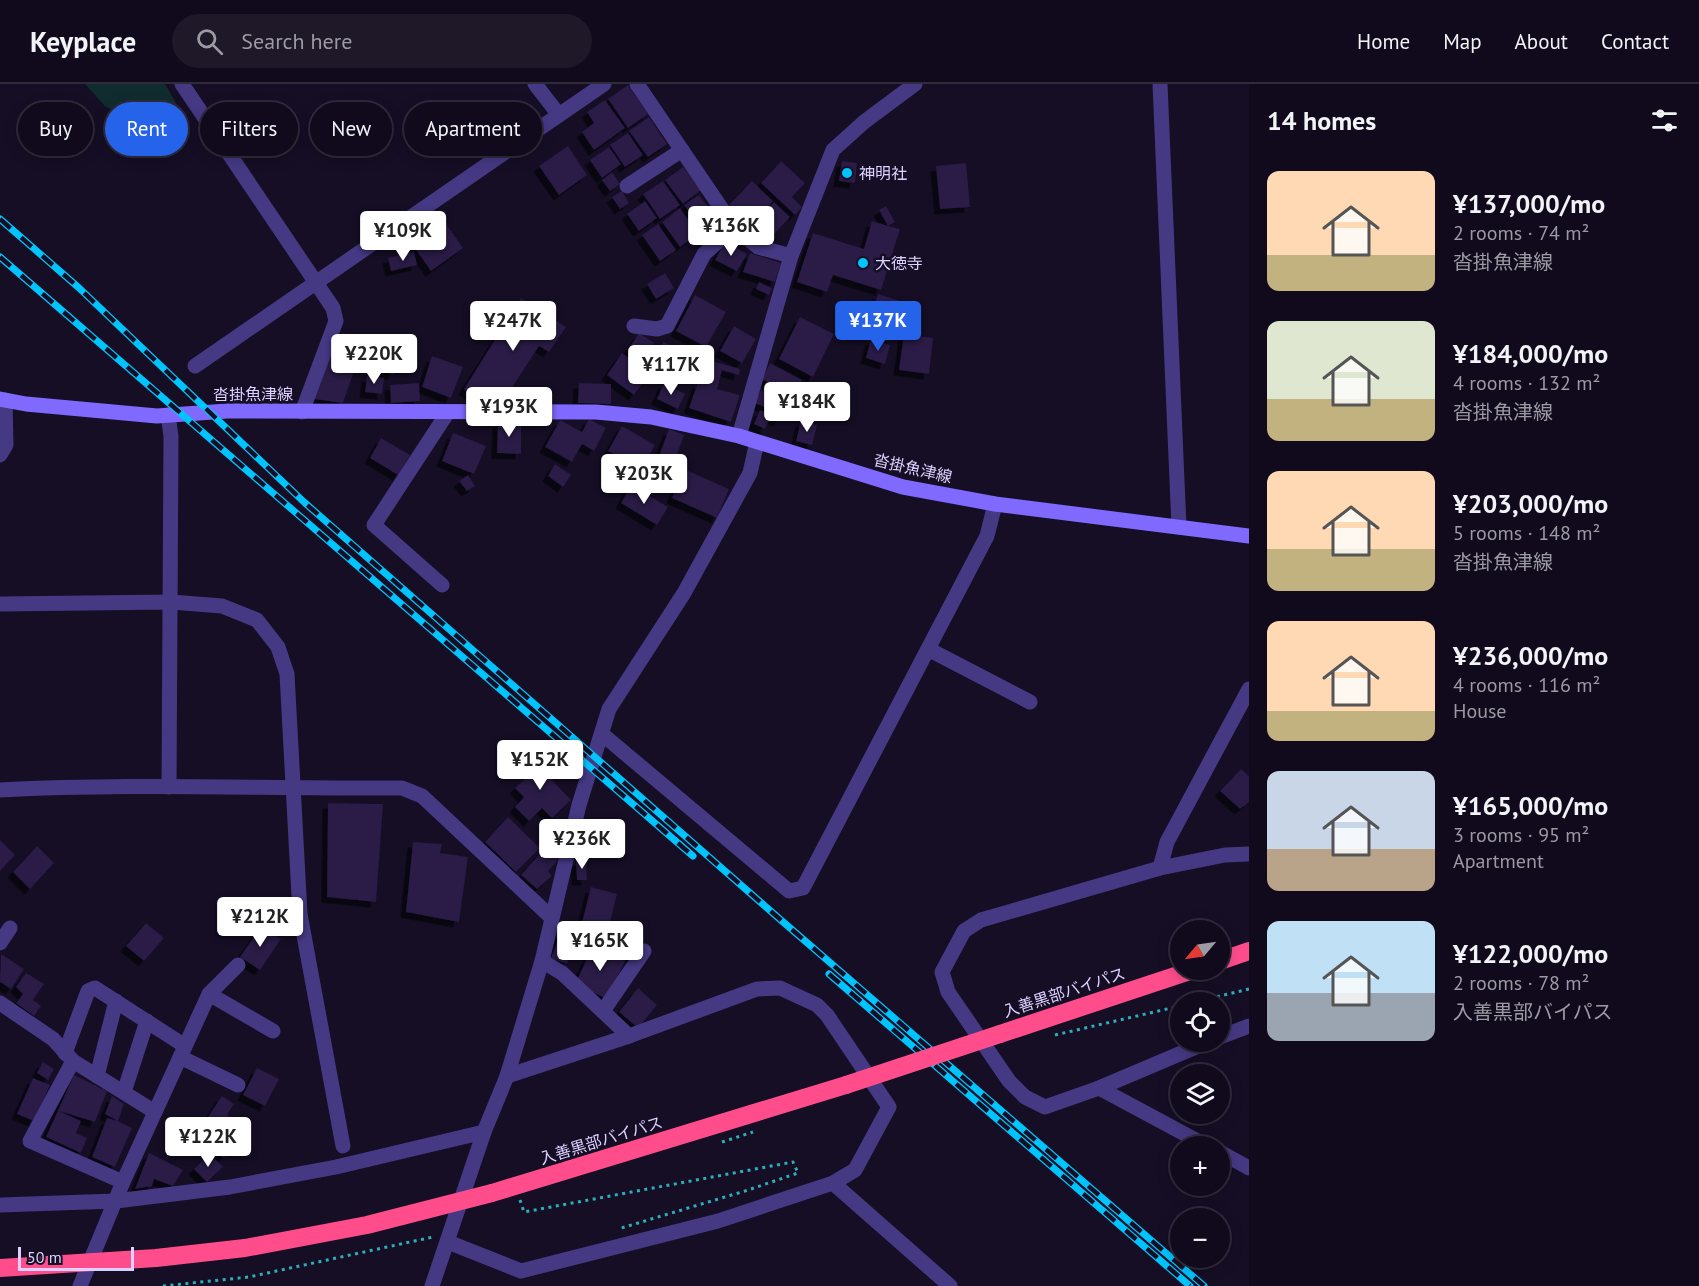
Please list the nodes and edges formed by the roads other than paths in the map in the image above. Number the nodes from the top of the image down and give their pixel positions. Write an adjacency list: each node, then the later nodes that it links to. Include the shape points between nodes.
1 (182, 84): 12 (street)
2 (535, 84): 7 (street)
3 (604, 84): 7 (street)
4 (637, 84): 8 (street)
5 (915, 84): 11 (street, via 833,150)
6 (1160, 84): 23 (street)
7 (559, 115): 12 (street)
8 (682, 150): 9 (street); 10 (street)
9 (627, 186)
10 (734, 226): 11 (street, via 758,248); 13 (street, via 704,254 667,326)
11 (791, 256): 19 (street)
12 (315, 282): 14 (street); 16 (street, via 333,308 336,321)
13 (634, 326)
14 (195, 366)
15 (3, 399): 18 (main road, 沓掛魚津線); 21 (street, via 6,445)
16 (302, 412): 17 (main road, 沓掛魚津線); 18 (main road, 沓掛魚津線)
17 (448, 412): 19 (main road, 沓掛魚津線, via 596,412 651,417); 25 (street, via 374,525)
18 (168, 415): 26 (street)
19 (739, 436): 20 (main road, 沓掛魚津線)
20 (757, 442): 22 (main road, 沓掛魚津線, via 903,487); 31 (street, via 750,473 684,593 609,709)
21 (0, 455)
22 (994, 504): 23 (main road, 沓掛魚津線); 28 (street, via 987,536)
23 (1179, 527): 24 (main road, 沓掛魚津線)
24 (1249, 536)
25 (442, 585)
26 (171, 602): 27 (street); 32 (street); 33 (street, via 222,606 257,620 278,647 287,674)
27 (0, 604)
28 (928, 649): 30 (street); 31 (street, via 803,888 789,891)
29 (1249, 690): 36 (street, via 1167,842)
30 (1030, 702)
31 (602, 734): 37 (street, via 579,805)
32 (169, 787): 33 (street); 34 (street)
33 (293, 789): 37 (street, via 413,791); 66 (street, via 300,914)
34 (0, 790)
35 (1249, 854): 36 (street)
36 (1160, 868): 61 (street, via 981,920 964,931 942,972 948,992 1009,1081 1025,1097 1045,1107)
37 (552, 918): 43 (street)
38 (10, 928): 39 (street)
39 (0, 943)
40 (644, 951): 49 (street)
41 (1249, 951): 42 (highway)
42 (1230, 958)
43 (542, 961): 49 (street, via 562,973); 59 (street)
44 (238, 965): 46 (street)
45 (1170, 978): 74 (highway, 入善黒部バイパス, bridge, via 846,1085 492,1193 367,1225 245,1248)
46 (209, 994): 52 (street); 55 (street)
47 (116, 1001): 50 (street); 57 (street, via 95,988 88,992); 58 (street)
48 (0, 1003): 57 (street, via 53,1039)
49 (603, 1011): 54 (street)
50 (147, 1021): 55 (street); 62 (street)
51 (1249, 1026): 53 (street)
52 (273, 1031)
53 (1230, 1033)
54 (629, 1036): 59 (street); 70 (street, via 757,989 780,988 816,1005 827,1015 889,1107 855,1170)
55 (183, 1052): 60 (street); 63 (street)
56 (1184, 1052): 61 (street)
57 (69, 1057): 58 (street); 69 (street, via 30,1141)
58 (97, 1076): 62 (street)
59 (507, 1076): 64 (street)
60 (238, 1085)
61 (1098, 1088): 65 (street)
62 (124, 1092): 63 (street)
63 (156, 1112): 69 (street)
64 (484, 1132): 71 (street, via 336,1167 230,1187); 73 (street)
65 (1188, 1136)
66 (343, 1146)
67 (1230, 1158): 68 (street)
68 (1249, 1168)
69 (123, 1182): 71 (street)
70 (833, 1183): 73 (street, via 718,1221 521,1271); 77 (street)
71 (116, 1202): 72 (street); 75 (street)
72 (0, 1204)
73 (449, 1237): 76 (street)
74 (0, 1268)
75 (80, 1286)
76 (432, 1286)
77 (950, 1286)

